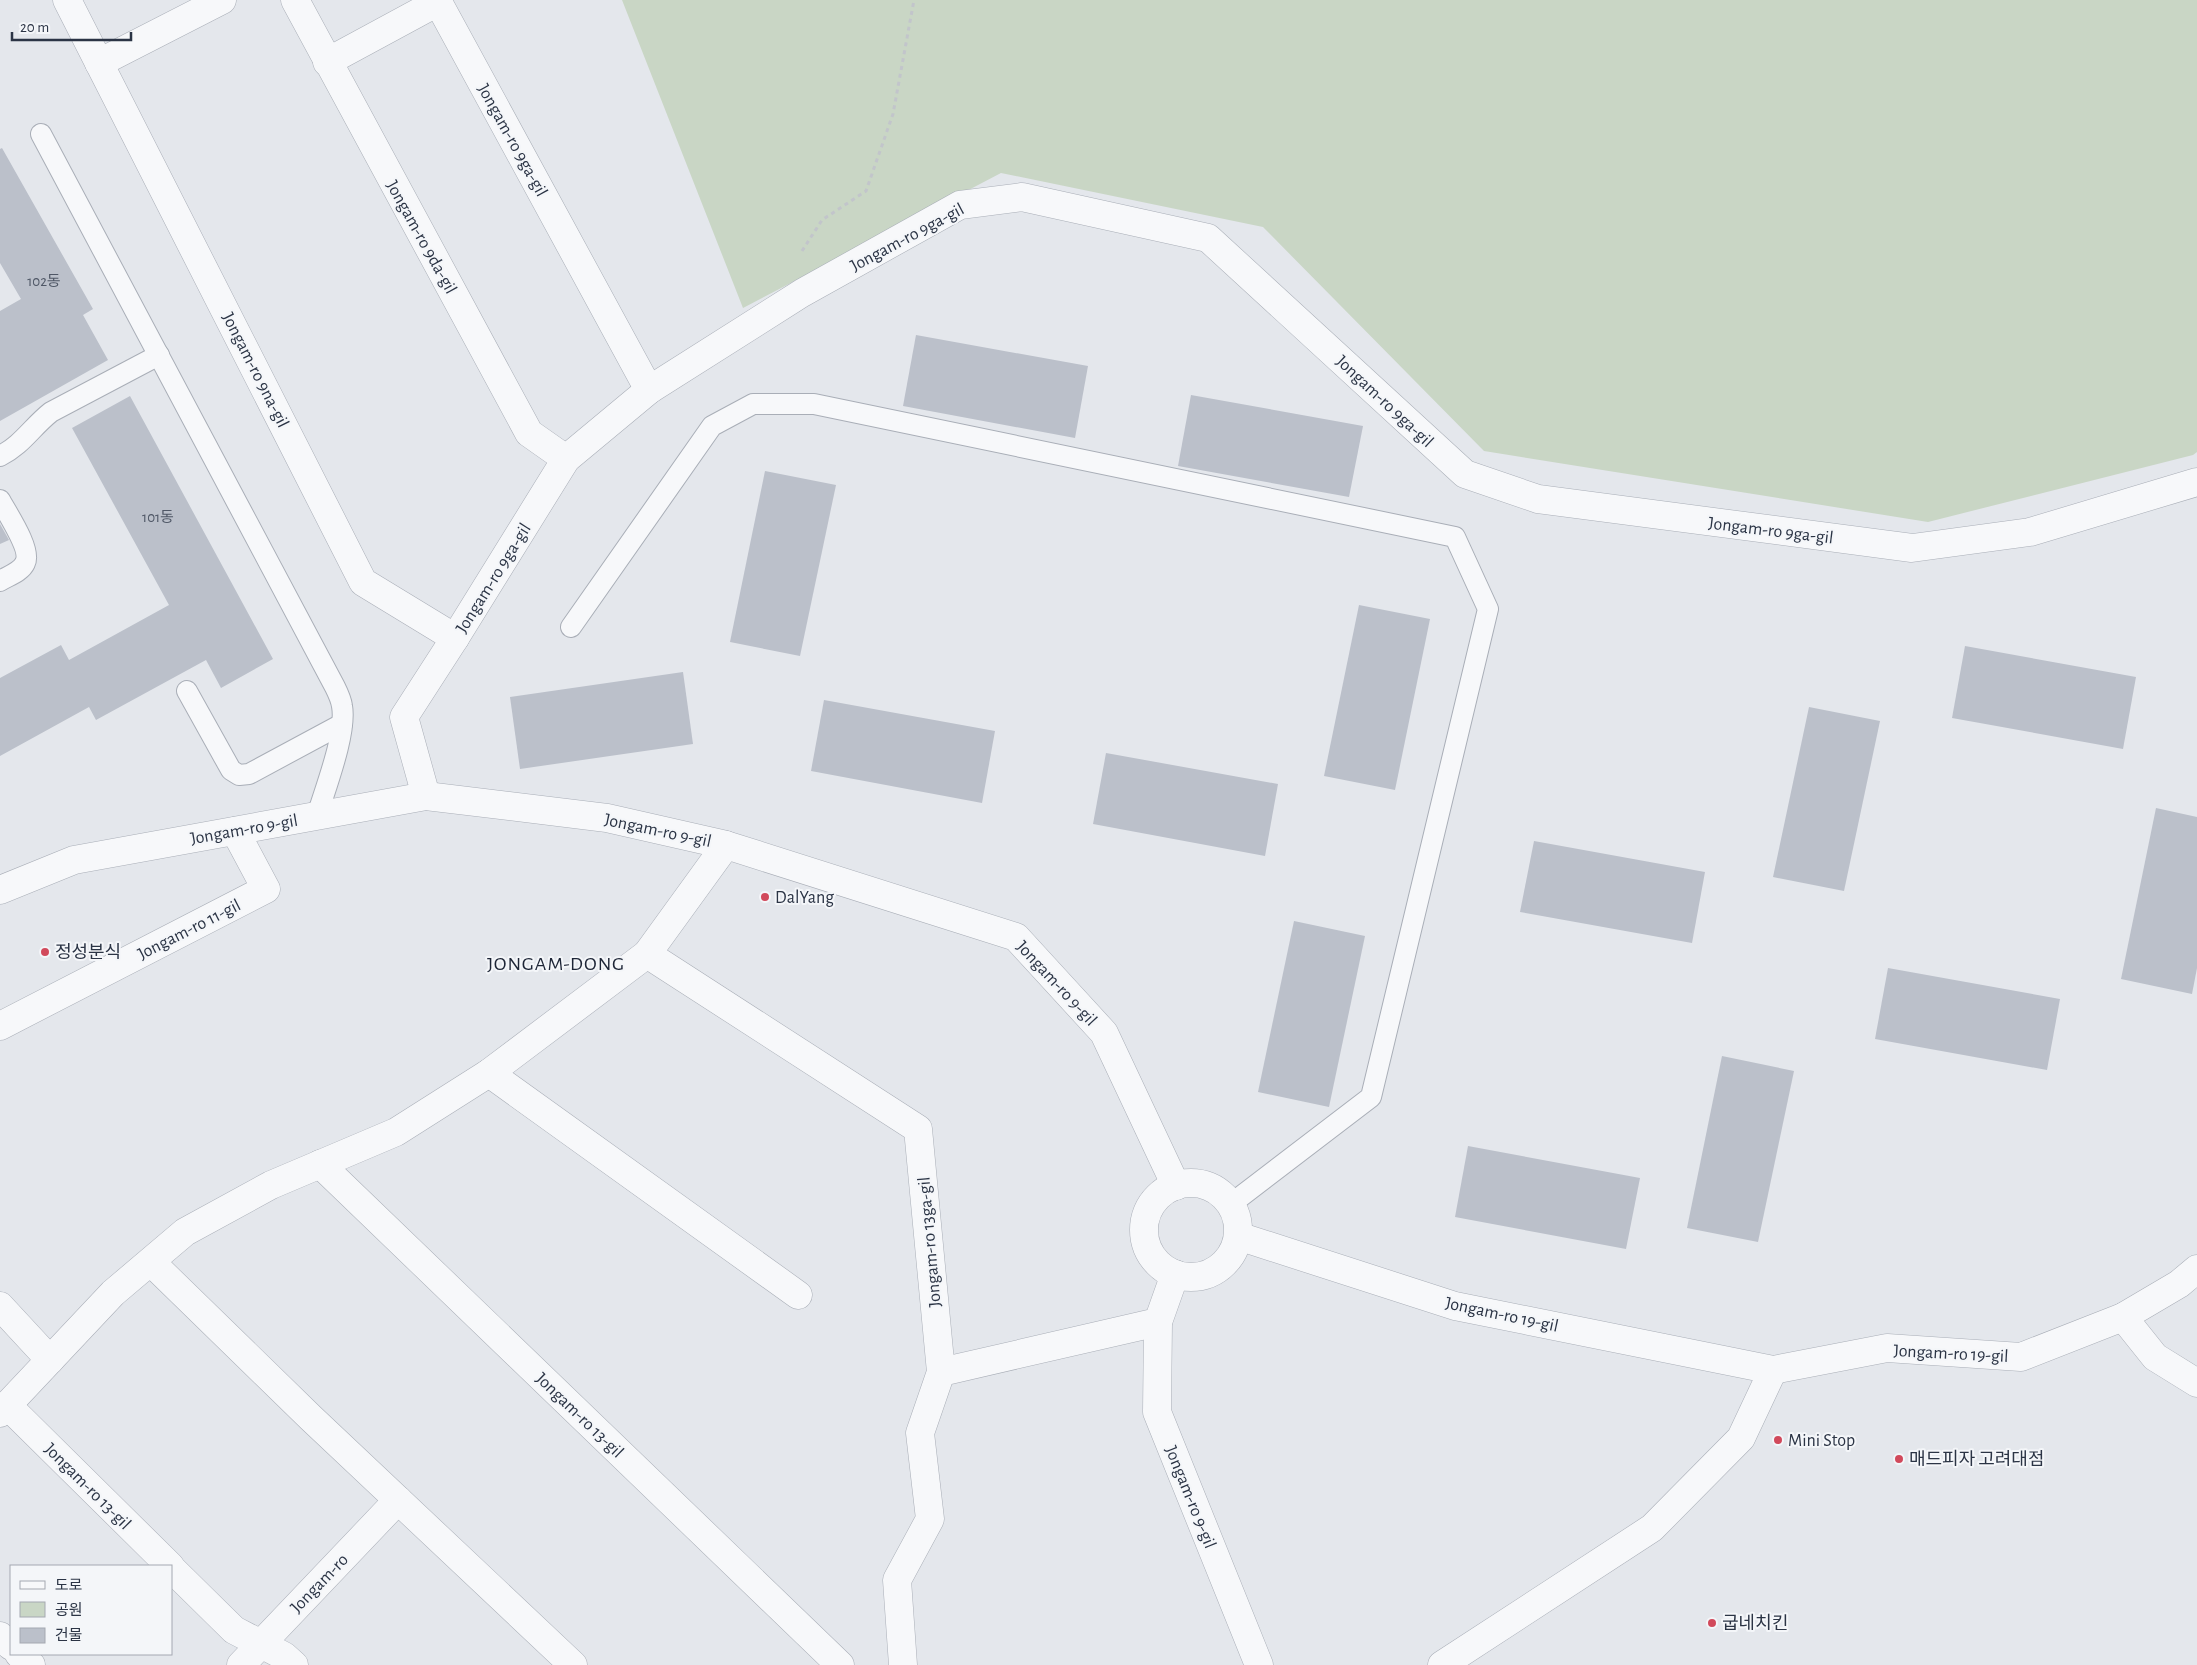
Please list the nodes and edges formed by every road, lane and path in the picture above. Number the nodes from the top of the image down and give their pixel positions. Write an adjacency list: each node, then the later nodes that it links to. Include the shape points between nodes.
1 (67, 0): 6 (street, Jongam-ro 9na-gil)
2 (222, 0): 6 (street)
3 (295, 0): 5 (street, Jongam-ro 9da-gil)
4 (914, 0): 8 (path, via 893,114 866,191 822,220 794,266)
5 (327, 62): 10 (street, Jongam-ro 9ga-gil, via 438,2); 12 (street, Jongam-ro 9da-gil, via 528,433)
6 (99, 63): 17 (street, Jongam-ro 9na-gil, via 363,582)
7 (42, 134): 9 (lane)
8 (802, 293): 10 (street, Jongam-ro 9ga-gil); 13 (street, Jongam-ro 9ga-gil, via 960,205 1022,196 1208,238 1465,474 1538,499 1912,548 2030,532)
9 (159, 355): 11 (lane, via 51,412 14,449); 19 (lane, via 336,687 342,706)
10 (649, 390): 12 (street, Jongam-ro 9ga-gil)
11 (0, 456)
12 (566, 459): 17 (street, Jongam-ro 9ga-gil)
13 (2197, 482)
14 (0, 500): 15 (lane, via 27,551 20,569)
15 (0, 581)
16 (571, 627): 30 (lane, via 712,426 753,404 814,404 1454,537 1488,609 1371,1096)
17 (455, 638): 20 (street, Jongam-ro 9ga-gil, via 404,717)
18 (187, 691): 19 (lane, via 231,770 239,776 249,774)
19 (342, 724): 21 (lane)
20 (426, 796): 21 (street, Jongam-ro 9-gil); 23 (street, Jongam-ro 9-gil, via 607,818)
21 (317, 816): 22 (street, Jongam-ro 9-gil)
22 (236, 831): 24 (street, Jongam-ro 9-gil, via 74,860); 26 (street, Jongam-ro 11-gil, via 266,889)
23 (726, 845): 25 (street, Jongam-ro 13-gil); 29 (street, Jongam-ro 9-gil, via 1016,937 1104,1033)
24 (0, 890)
25 (647, 954): 27 (street, Jongam-ro 13-gil); 41 (street, Jongam-ro 13ga-gil, via 918,1129)
26 (0, 1026)
27 (489, 1073): 28 (street, Jongam-ro 13-gil, via 396,1132); 35 (street)
28 (320, 1164): 32 (street, Jongam-ro 13-gil, via 270,1186 185,1232); 55 (street, Jongam-ro 13-gil)
29 (1176, 1186): 30 (street, via 1190,1183 1206,1185 1221,1193); 34 (street, via 1162,1193 1151,1206 1145,1222 1145,1237 1151,1253 1161,1266)
30 (1231, 1204): 31 (street, via 1237,1219)
31 (1238, 1236): 34 (street, via 1227,1260 1214,1271 1199,1276); 40 (street, Jongam-ro 19-gil, via 1455,1306)
32 (151, 1262): 39 (street, Jongam-ro 13-gil, via 113,1293); 44 (street)
33 (2197, 1269): 37 (street, Jongam-ro 19-gil, via 2179,1284)
34 (1175, 1274): 38 (street, Jongam-ro 9-gil)
35 (798, 1295)
36 (0, 1306): 39 (street)
37 (2123, 1317): 40 (street, Jongam-ro 19-gil, via 2021,1356 1887,1348); 42 (street, via 2155,1357)
38 (1158, 1322): 41 (street); 57 (street, Jongam-ro 9-gil, via 1157,1412)
39 (50, 1360): 43 (street, Jongam-ro 13-gil)
40 (1773, 1370): 58 (street, via 1741,1438 1652,1528)
41 (941, 1372): 56 (street, Jongam-ro 13ga-gil, via 920,1434 930,1519 897,1580)
42 (2197, 1382)
43 (4, 1409): 45 (street, Jongam-ro 13-gil)
44 (398, 1500): 48 (street, Jongam-ro); 54 (street)
45 (169, 1565)
46 (172, 1568): 48 (street, Jongam-ro 13-gil, via 234,1630)
47 (0, 1636): 49 (street)
48 (261, 1644): 52 (street, Jongam-ro); 53 (street, Jongam-ro 13-gil)
49 (10, 1645)
50 (20, 1655): 51 (street)
51 (31, 1665)
52 (240, 1665)
53 (294, 1665)
54 (572, 1665)
55 (840, 1665)
56 (904, 1665)
57 (1259, 1665)
58 (1442, 1665)

